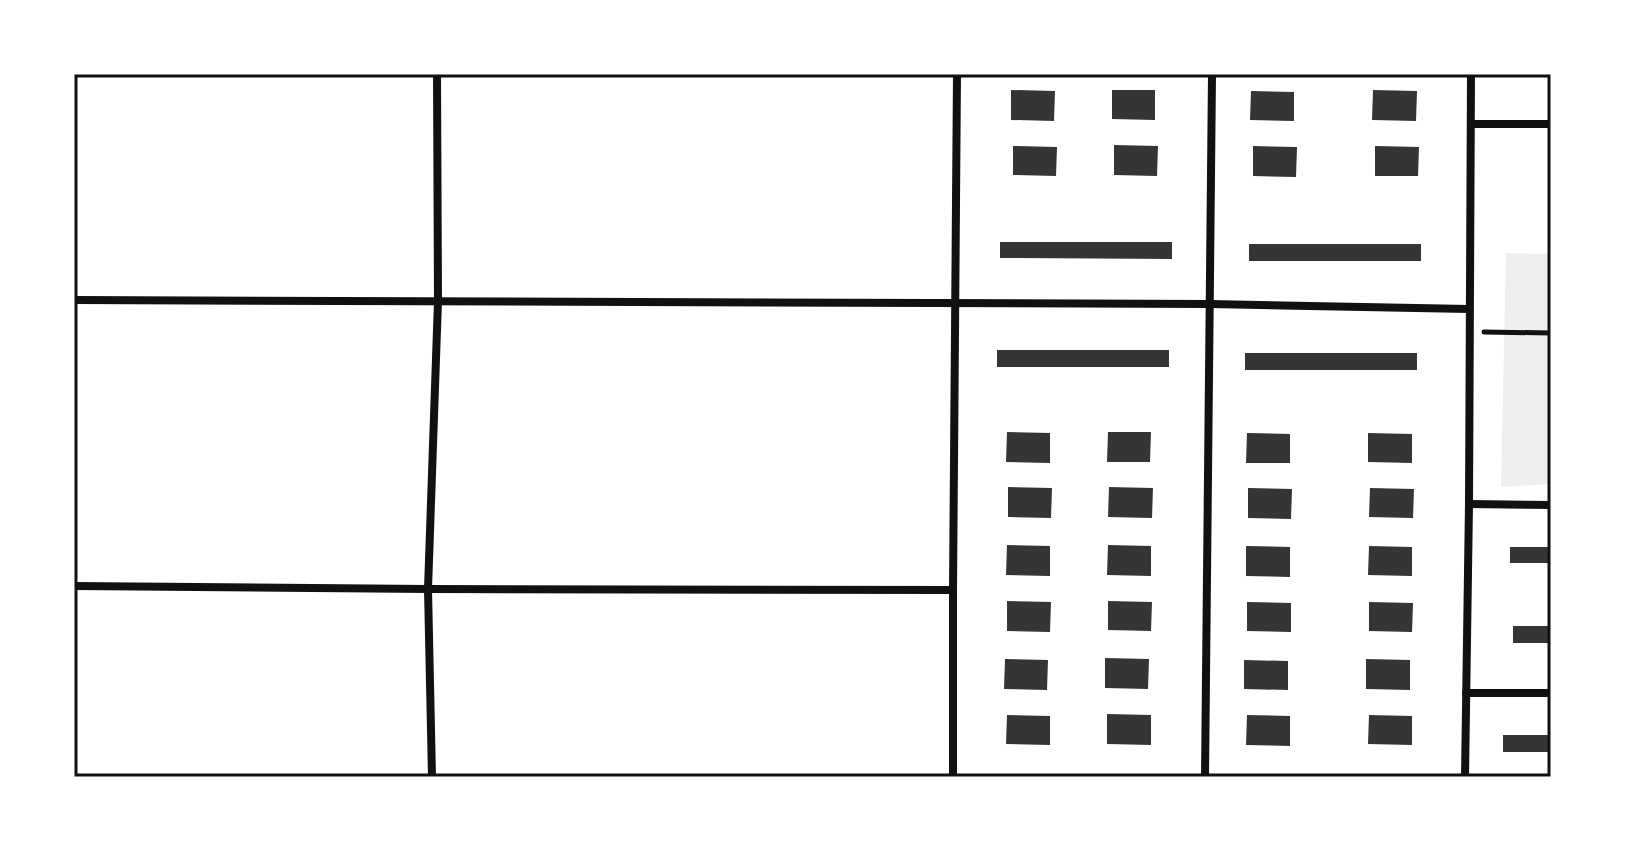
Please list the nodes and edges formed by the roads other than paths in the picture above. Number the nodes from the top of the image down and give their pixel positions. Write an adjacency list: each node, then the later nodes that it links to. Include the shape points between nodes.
1 (437, 74): 8 (street)
2 (957, 74): 9 (street)
3 (1212, 74): 10 (street)
4 (1471, 74): 5 (street)
5 (1471, 124): 6 (street); 11 (street)
6 (1551, 124)
7 (74, 300): 8 (street)
8 (438, 301): 9 (street); 15 (street)
9 (955, 304): 10 (street); 16 (street)
10 (1210, 304): 11 (street); 21 (street)
11 (1469, 309): 12 (street)
12 (1469, 504): 13 (street); 17 (street)
13 (1551, 505)
14 (74, 586): 15 (street)
15 (428, 589): 16 (street); 19 (street)
16 (953, 590): 20 (street)
17 (1466, 693): 18 (street); 22 (street)
18 (1551, 693)
19 (432, 777)
20 (953, 777)
21 (1205, 777)
22 (1465, 777)

